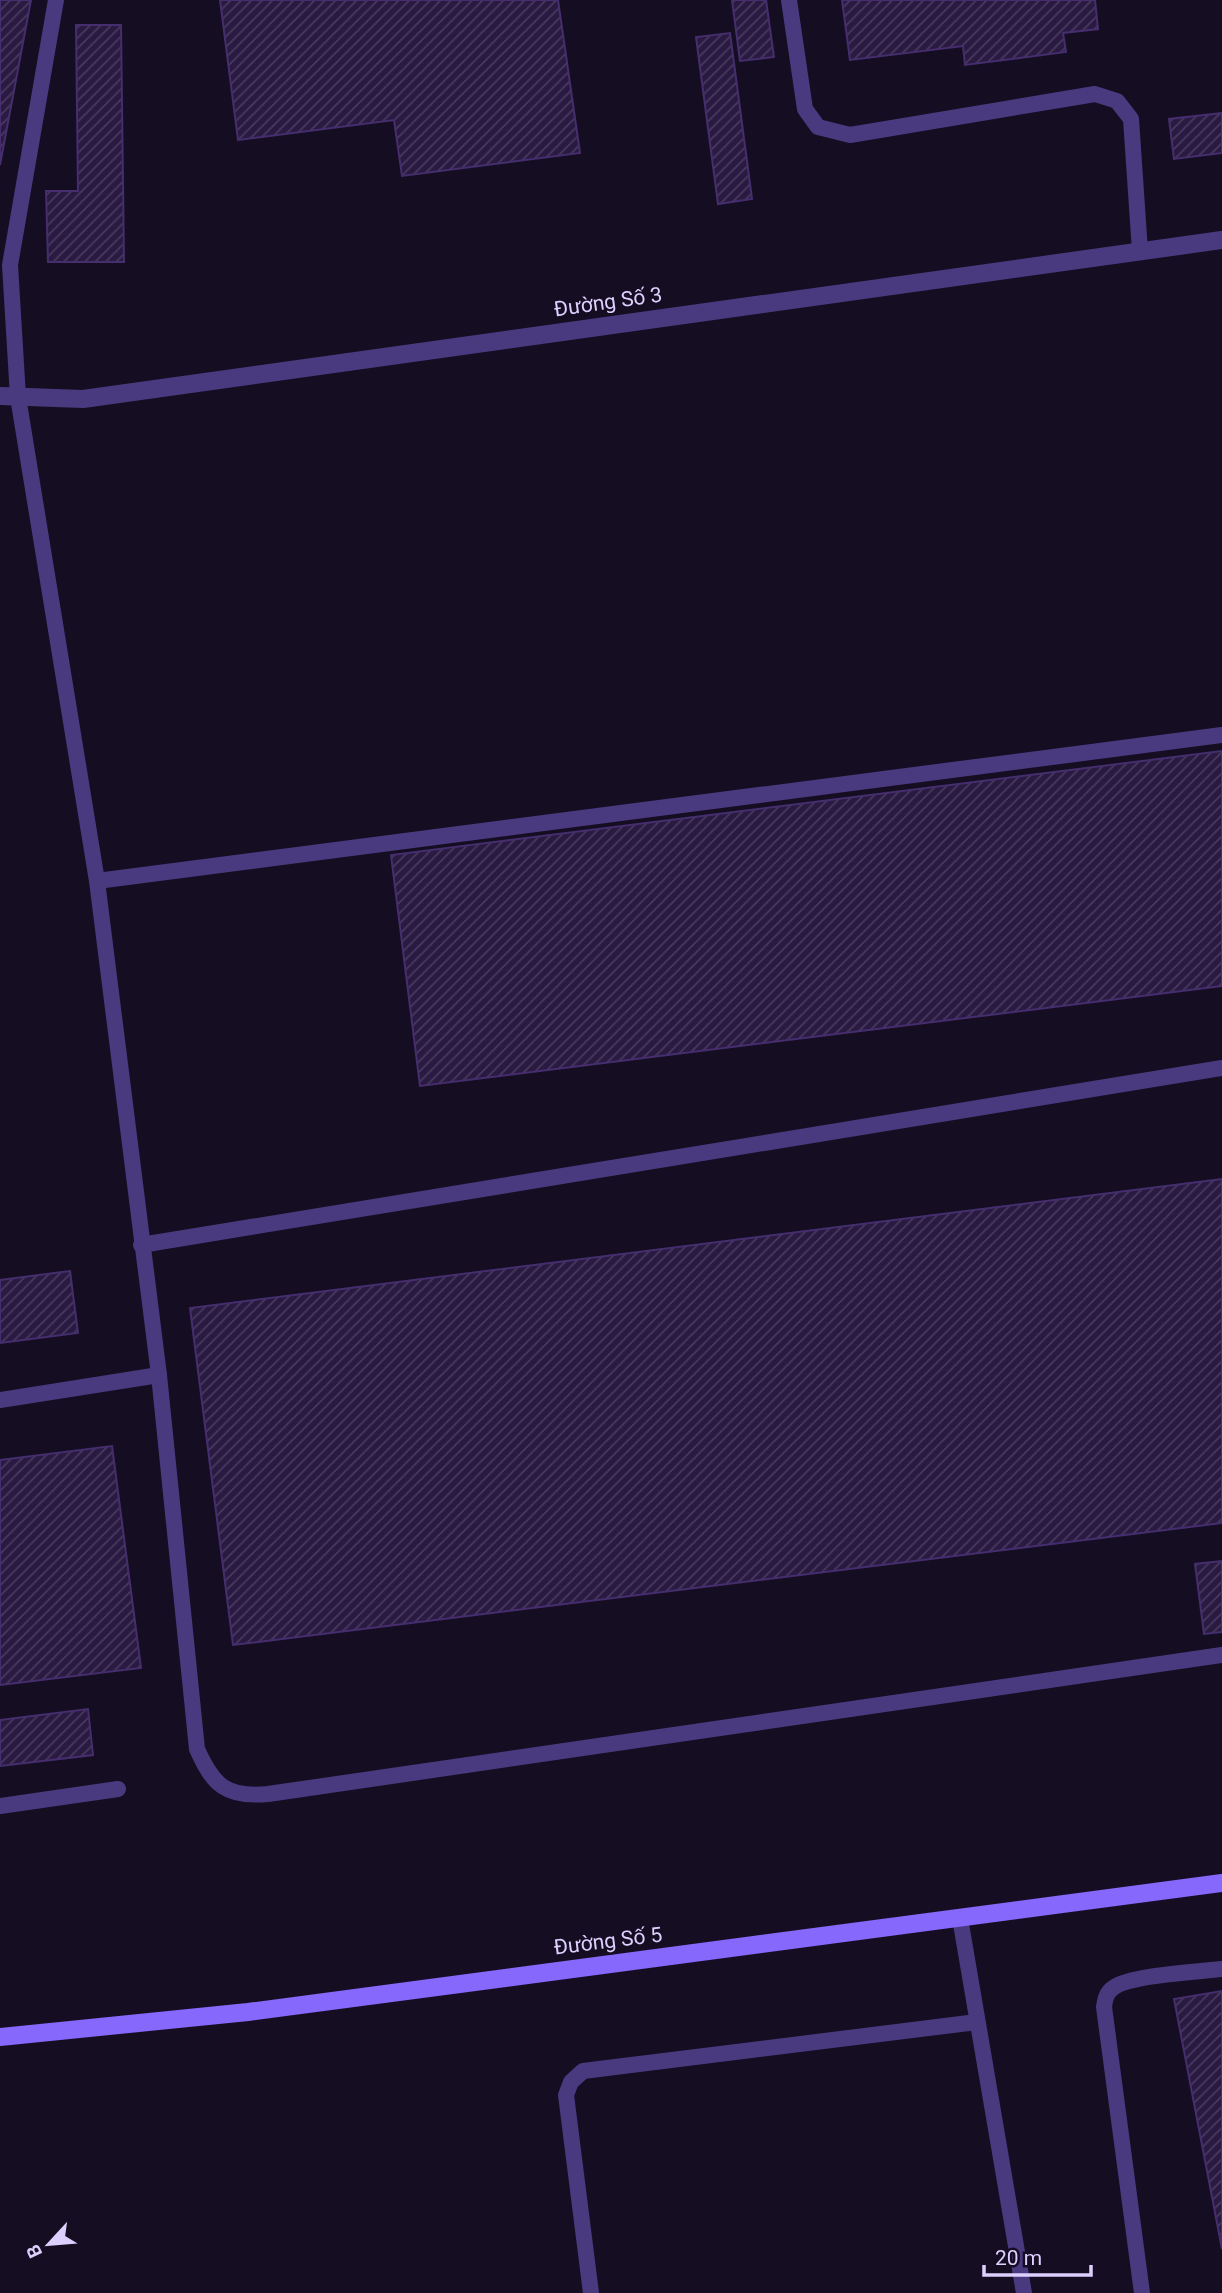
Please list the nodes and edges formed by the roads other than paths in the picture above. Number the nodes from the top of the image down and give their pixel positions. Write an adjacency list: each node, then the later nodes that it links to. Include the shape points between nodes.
1 (56, 0): 5 (lane, via 10,265)
2 (789, 0): 4 (lane, via 805,109 818,127 850,135 1094,94 1117,101 1130,119)
3 (1222, 240): 4 (street, Đường Số 3)
4 (1140, 251): 5 (street, Đường Số 3, via 83,399)
5 (9, 397): 7 (lane)
6 (1222, 735): 7 (lane)
7 (97, 881): 9 (lane)
8 (1222, 1068): 9 (lane)
9 (141, 1245): 10 (lane)
10 (159, 1375): 11 (lane); 12 (lane, via 197,1749 208,1774 225,1789 246,1796)
11 (0, 1399)
12 (1222, 1655)
13 (118, 1789): 14 (lane)
14 (0, 1806)
15 (1222, 1883): 16 (street, Đường Số 5)
16 (960, 1918): 18 (lane); 19 (street, Đường Số 5, via 248,2012)
17 (1222, 1969): 22 (lane, via 1131,1981 1111,1989 1105,1997)
18 (977, 2022): 20 (lane, via 583,2071 566,2095); 21 (lane)
19 (0, 2037)
20 (592, 2293)
21 (1024, 2293)
22 (1142, 2293)

